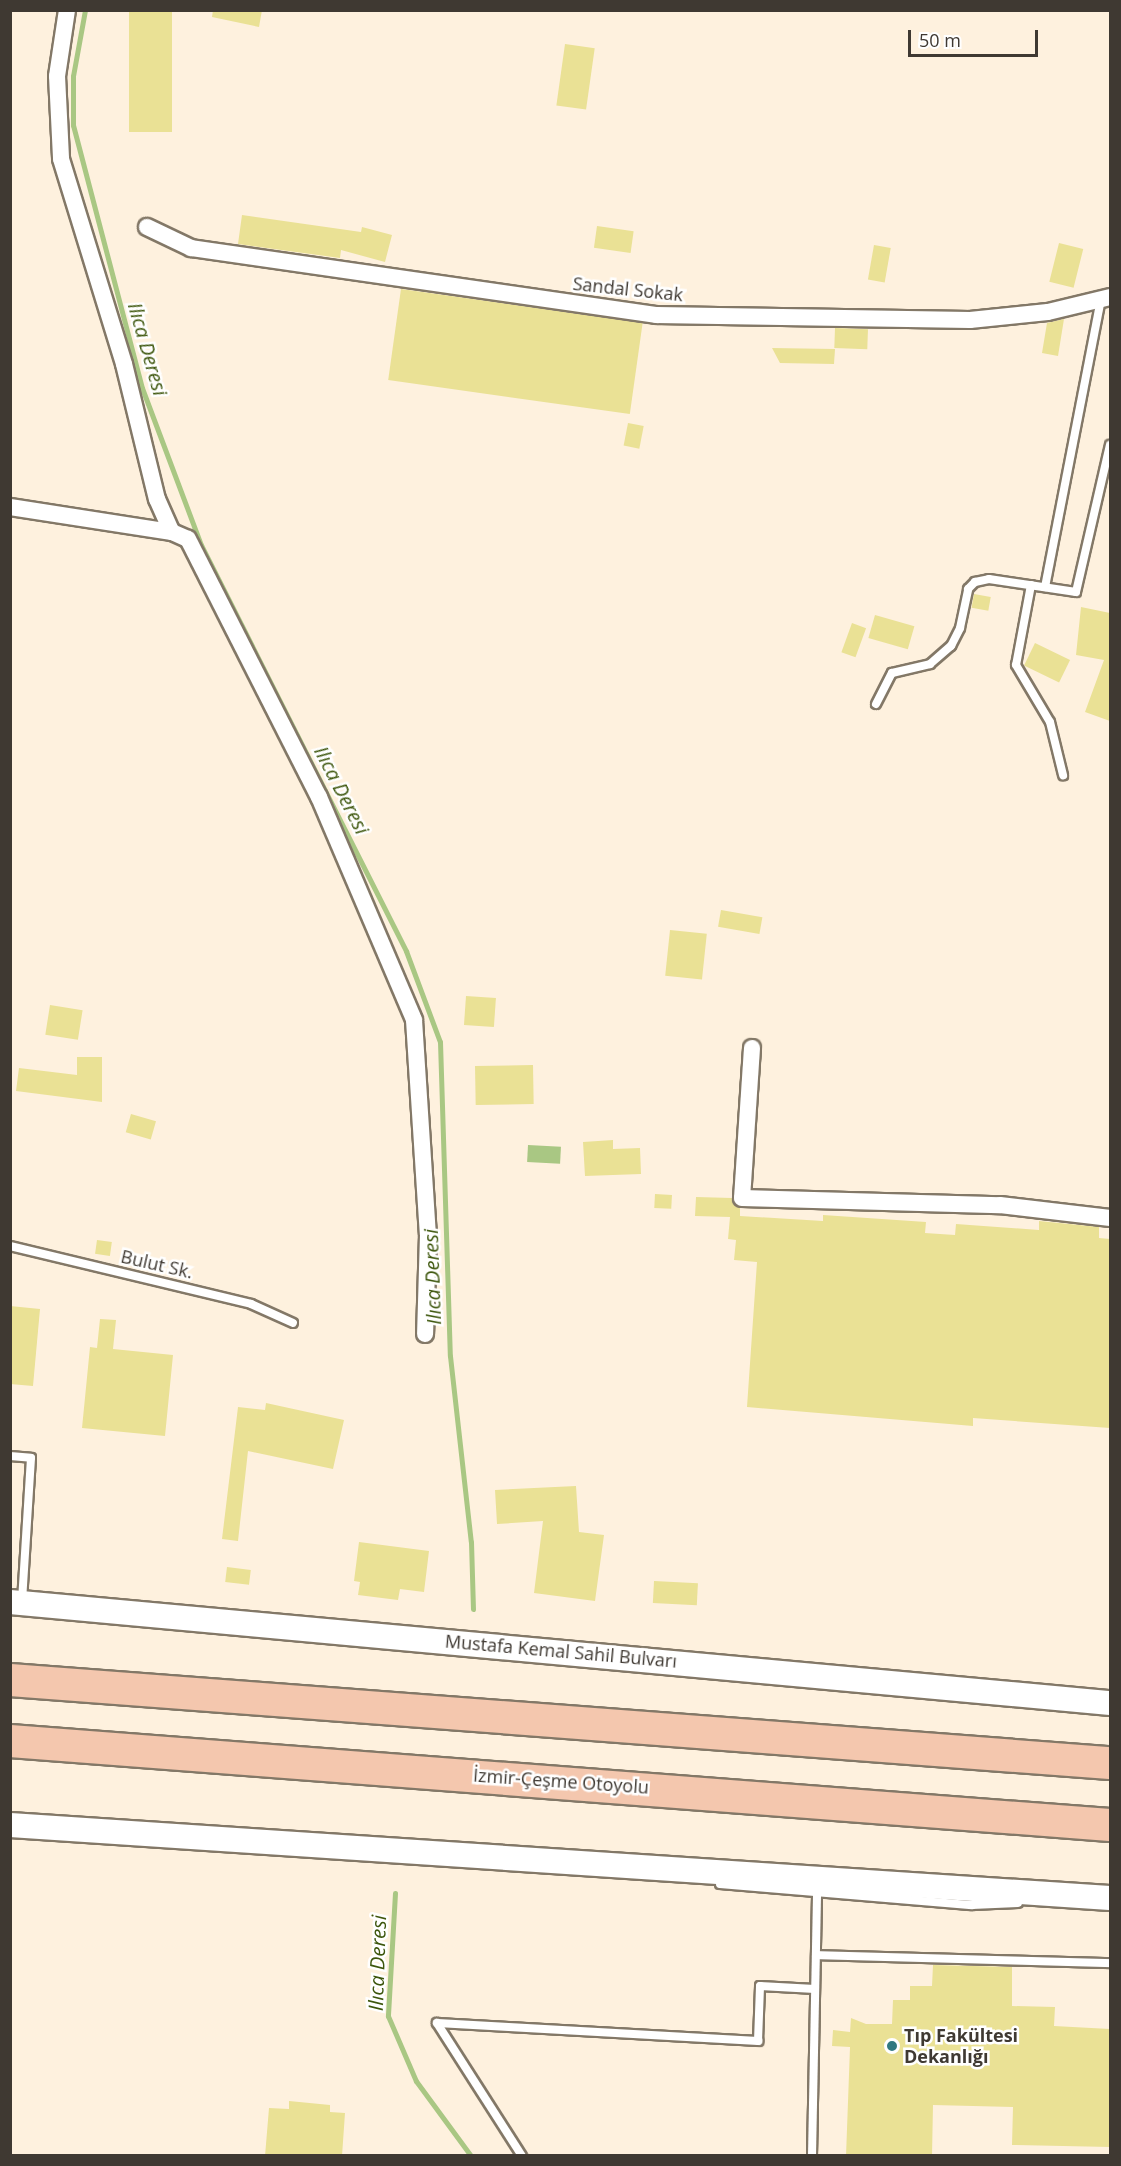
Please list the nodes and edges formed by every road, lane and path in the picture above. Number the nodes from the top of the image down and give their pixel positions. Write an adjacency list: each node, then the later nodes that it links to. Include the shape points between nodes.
1 (68, 10): 6 (street, via 57,76 62,159 124,364 157,499)
2 (147, 227): 3 (street, Sandal Sokak, via 191,248 656,315 970,320 1048,312)
3 (1106, 298): 8 (lane)
4 (1110, 445): 8 (lane, via 1076,592)
5 (10, 507): 6 (street)
6 (172, 532): 15 (street, via 188,539 319,797 414,1020 428,1235)
7 (1031, 585): 8 (lane); 9 (lane, via 989,579 975,582 968,589 960,628 951,646 930,664 892,673); 10 (lane, via 1016,665 1050,722)
8 (1045, 587)
9 (876, 704)
10 (1063, 775)
11 (752, 1048): 12 (street, via 742,1198 1000,1205)
12 (1110, 1218)
13 (10, 1246): 14 (lane, Bulut Sk., via 251,1304)
14 (293, 1323)
15 (425, 1334)
16 (10, 1456): 17 (lane, via 32,1458)
17 (16, 1603): 19 (street, Mustafa Kemal Sahil Bulvarı)
18 (10, 1680): 21 (highway)
19 (1110, 1703)
20 (10, 1741): 23 (highway, İzmir-Çeşme Otoyolu)
21 (1110, 1763)
22 (10, 1825): 24 (street)
23 (1110, 1825)
24 (605, 1862): 25 (lane); 27 (street)
25 (680, 1881)
26 (714, 1884): 27 (lane)
27 (817, 1885): 28 (street); 29 (lane)
28 (1106, 1898)
29 (816, 1955): 30 (lane); 31 (lane)
30 (1110, 1963)
31 (815, 1989): 32 (lane, via 760,1986 758,2041 437,2023); 33 (lane)
32 (522, 2156)
33 (812, 2156)

